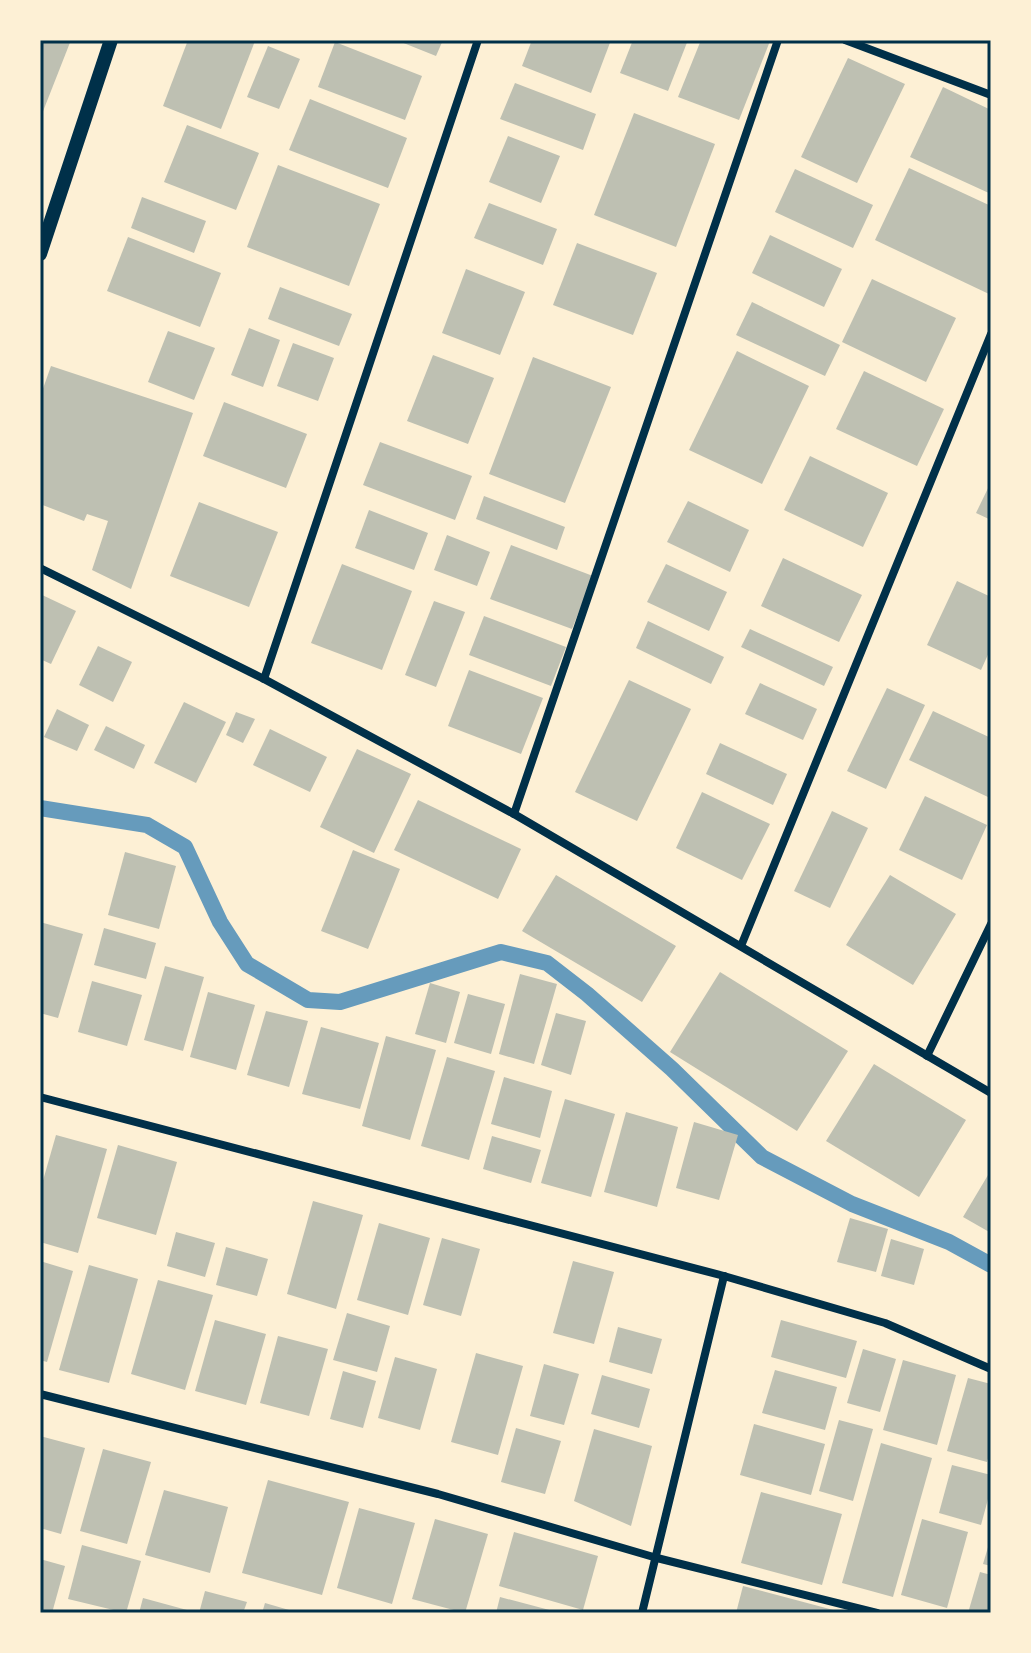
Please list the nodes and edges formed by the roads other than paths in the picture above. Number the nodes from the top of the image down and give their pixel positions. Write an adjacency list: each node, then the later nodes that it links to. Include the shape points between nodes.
1 (111, 40): 6 (street)
2 (478, 40): 9 (street)
3 (778, 40): 10 (street)
4 (845, 40): 5 (street)
5 (991, 95)
6 (40, 254)
7 (991, 334): 12 (street)
8 (40, 568): 9 (street)
9 (264, 679): 10 (street)
10 (514, 814): 12 (street)
11 (991, 924): 13 (street)
12 (741, 946): 13 (street)
13 (927, 1056): 14 (street)
14 (991, 1093)
15 (40, 1097): 16 (street)
16 (724, 1276): 17 (street, via 885,1323); 19 (street)
17 (991, 1369)
18 (40, 1394): 19 (street, via 438,1494)
19 (657, 1558): 20 (street); 21 (street)
20 (642, 1613)
21 (877, 1613)

